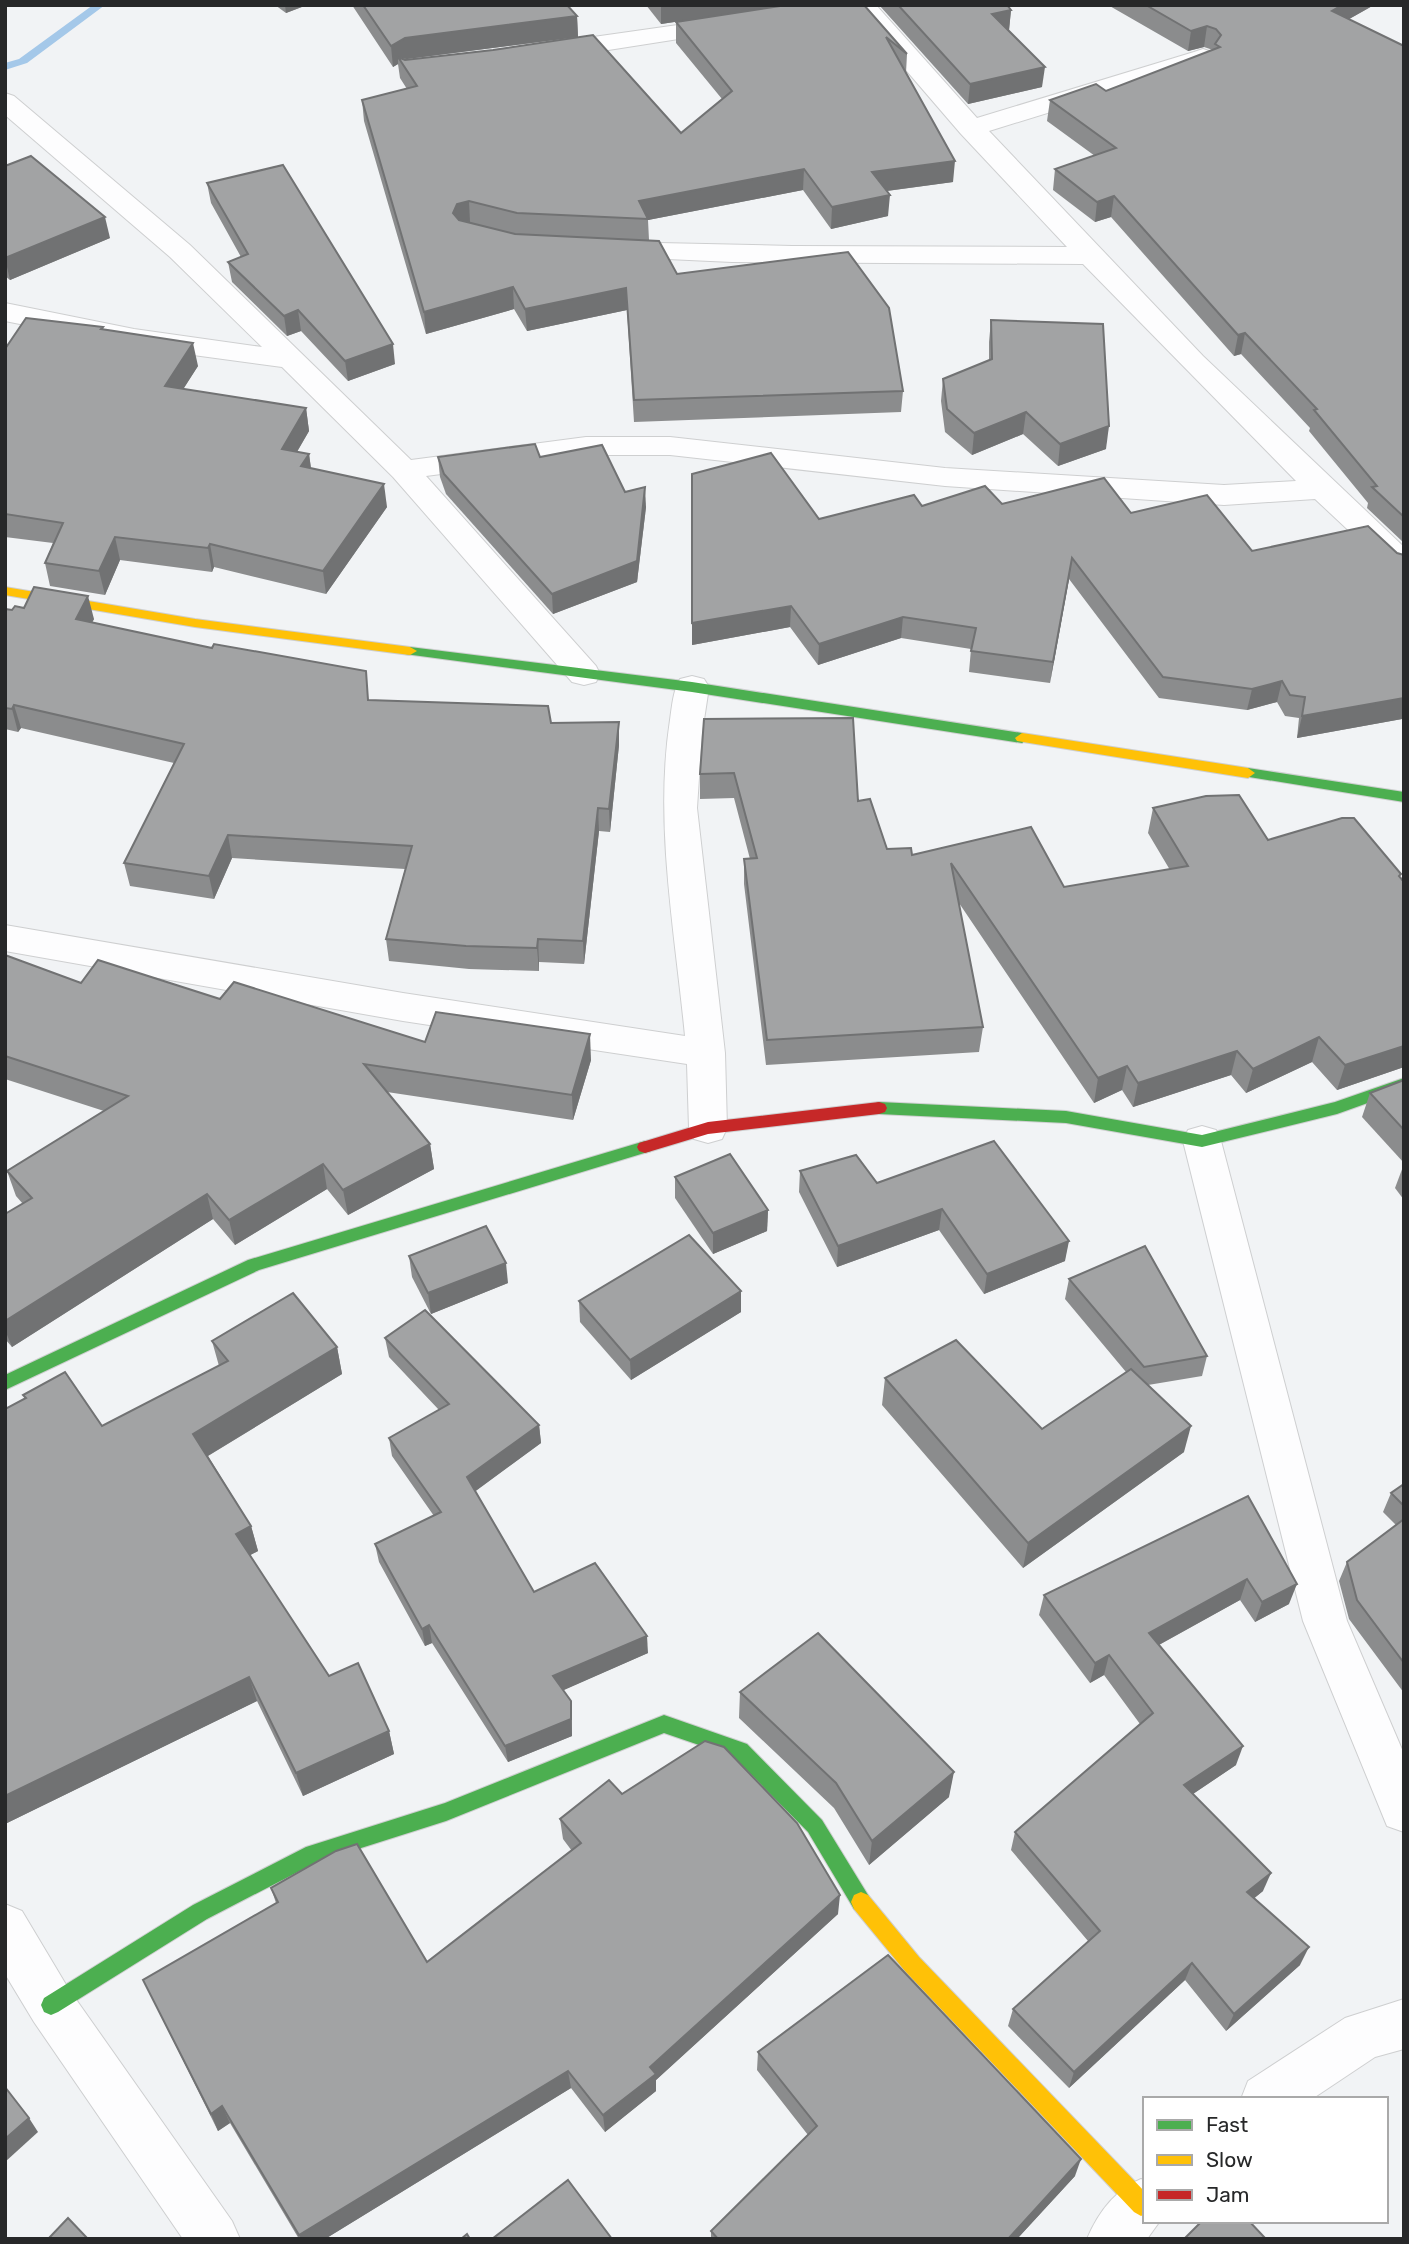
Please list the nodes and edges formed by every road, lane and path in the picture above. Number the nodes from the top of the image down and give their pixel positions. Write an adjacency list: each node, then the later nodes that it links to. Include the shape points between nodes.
1 (854, 6): 6 (street)
2 (750, 21): 3 (street)
3 (521, 55)
4 (1203, 57): 6 (street)
5 (6, 101): 10 (street, via 180,251)
6 (970, 128): 8 (street)
7 (587, 248): 8 (street, via 740,255)
8 (1090, 257): 12 (street)
9 (5, 312): 10 (street, via 134,338)
10 (292, 360): 11 (street)
11 (404, 470): 12 (street, via 586,446 670,446 959,478 1224,495); 15 (street)
12 (1321, 489): 13 (street)
13 (1404, 565)
14 (5, 591): 15 (street, via 195,623)
15 (584, 674): 16 (street)
16 (692, 687): 17 (street); 19 (street, via 680,808)
17 (1404, 797)
18 (5, 938): 19 (street, via 403,1007)
19 (706, 1053): 21 (street)
20 (1404, 1084): 22 (street, via 1337,1108)
21 (708, 1128): 22 (street, via 882,1108 1066,1117); 23 (street, via 254,1265)
22 (1202, 1141): 24 (street, via 1325,1621)
23 (5, 1383)
24 (1404, 1810)
25 (5, 1928): 26 (street)
26 (51, 2006): 29 (street, via 200,1912 313,1854 446,1812 664,1724 740,1750 815,1826 864,1907 912,1965 1024,2079); 30 (street)
27 (1404, 2024): 28 (street, via 1363,2036)
28 (1269, 2097)
29 (1133, 2215)
30 (214, 2239)

